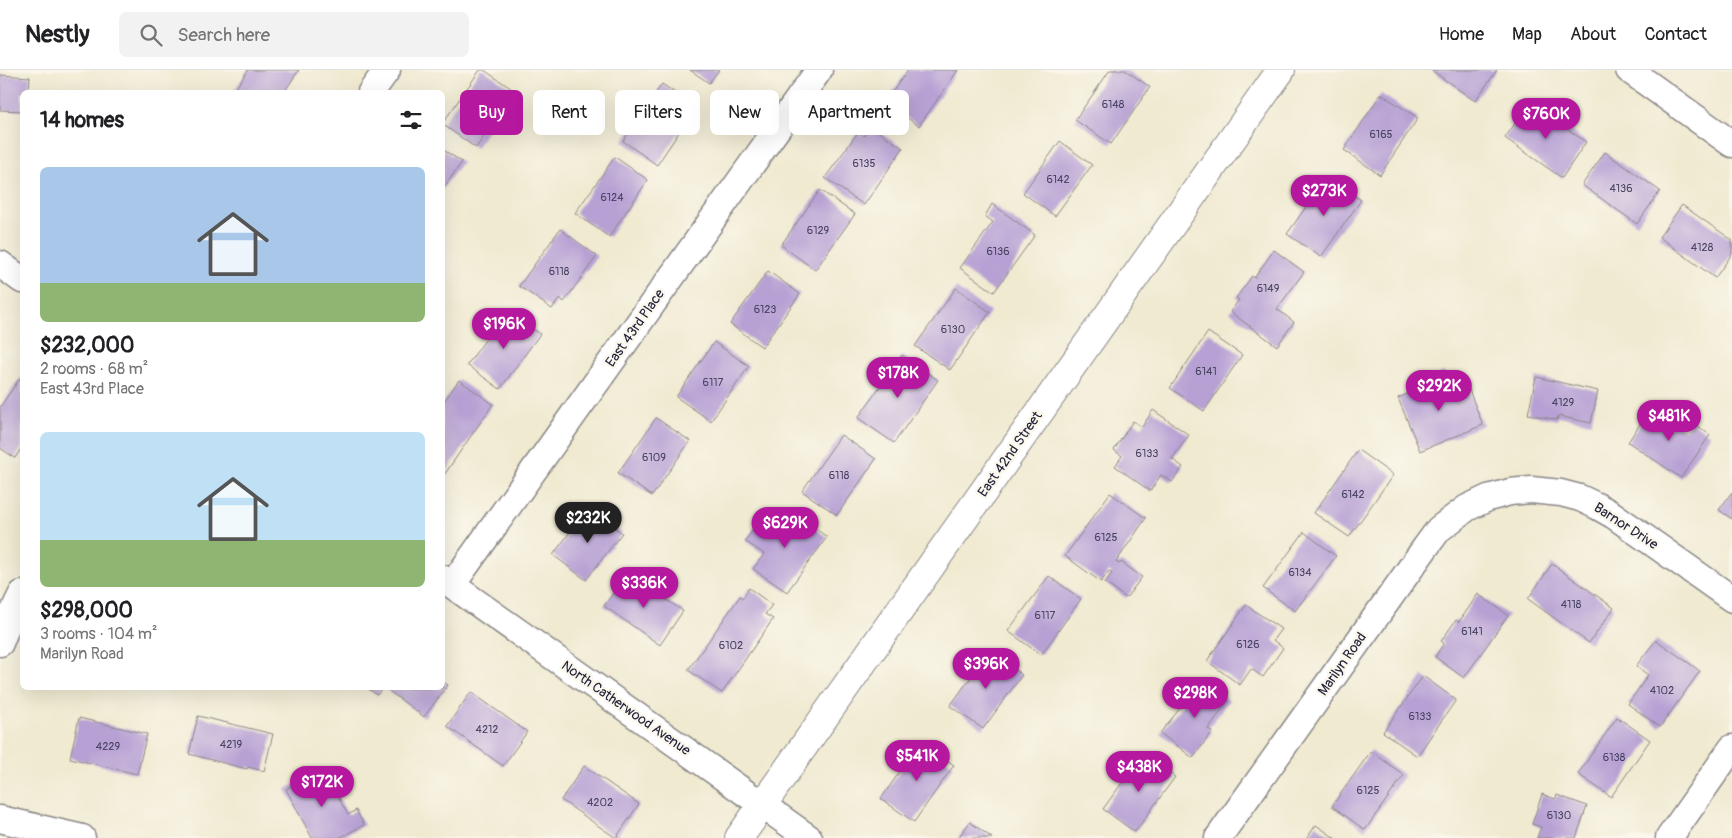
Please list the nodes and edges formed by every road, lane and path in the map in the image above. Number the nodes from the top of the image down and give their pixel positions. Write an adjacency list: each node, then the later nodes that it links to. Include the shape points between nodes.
1 (387, 70): 5 (street)
2 (819, 70): 10 (street, East 43rd Place)
3 (1281, 70): 15 (street, East 42nd Street)
4 (1629, 70): 6 (street)
5 (372, 90)
6 (1732, 144)
7 (0, 264): 8 (street)
8 (20, 279)
9 (1478, 504): 12 (street, Barnor Drive, via 1510,492 1531,490 1580,498 1613,515); 20 (street, Marilyn Road, via 1467,508 1439,529)
10 (447, 582): 15 (street, North Catherwood Avenue)
11 (20, 598): 13 (street)
12 (1732, 599)
13 (0, 643)
14 (1732, 748): 21 (street)
15 (763, 805): 18 (street, East 42nd Street); 19 (street, North Catherwood Avenue)
16 (0, 819): 17 (street)
17 (82, 838)
18 (739, 838)
19 (809, 838)
20 (1218, 838)
21 (1669, 838)

